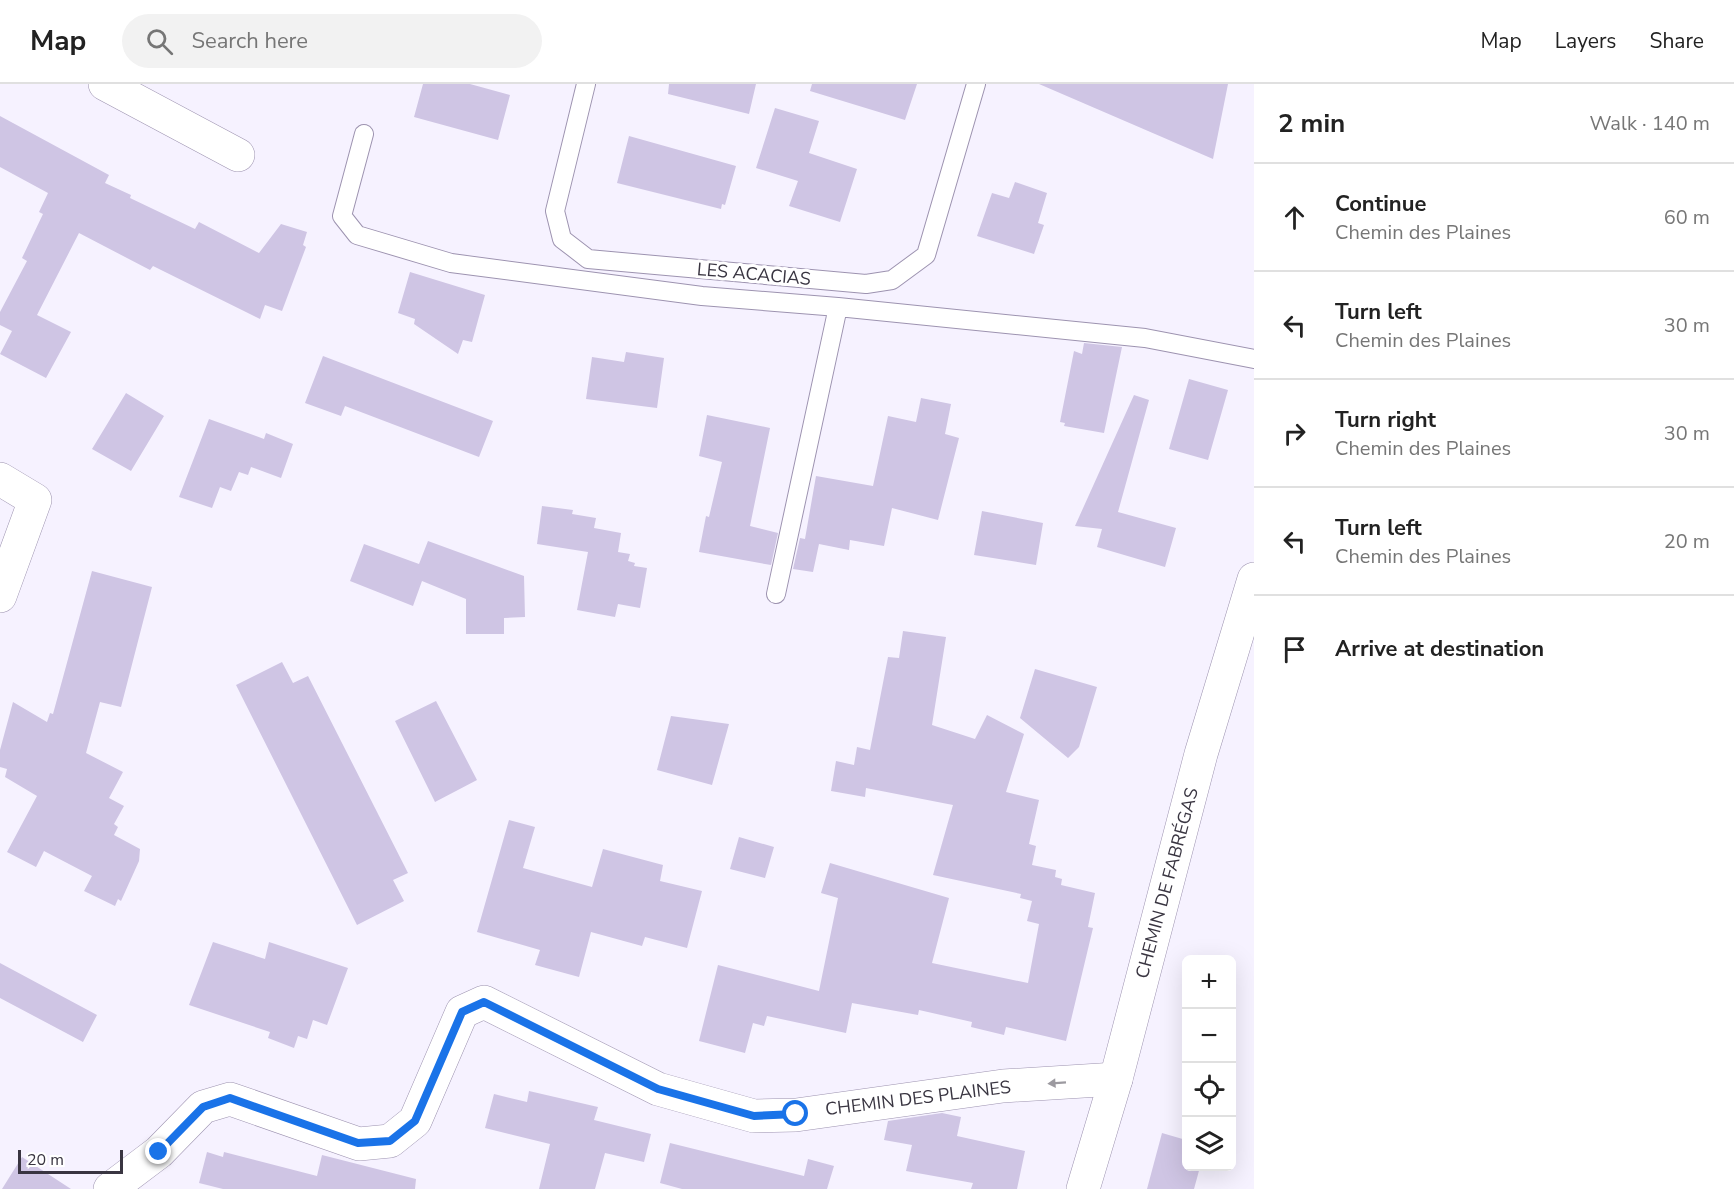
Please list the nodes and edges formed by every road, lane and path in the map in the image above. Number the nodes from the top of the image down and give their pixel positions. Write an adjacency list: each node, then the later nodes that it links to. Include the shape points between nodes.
1 (105, 84): 5 (street)
2 (586, 84): 3 (lane, LES ACACIAS, via 555,211 562,239 588,259 866,284 891,280 926,255)
3 (976, 84)
4 (364, 134): 6 (lane, via 342,216 357,235 451,263 702,296)
5 (238, 155)
6 (838, 307): 7 (lane, via 1145,338); 10 (lane)
7 (1254, 359)
8 (0, 479): 11 (street, via 35,500)
9 (1254, 579): 12 (street, CHEMIN DE FABRÉGAS, via 1201,754)
10 (776, 594)
11 (0, 596)
12 (1116, 1079): 13 (street, CHEMIN DES PLAINES, one-way to 13, via 1003,1086 796,1114 754,1116 658,1089 484,1002 462,1012 415,1121 390,1141 358,1143 230,1098 203,1107 159,1152); 14 (street, CHEMIN DE FABRÉGAS)
13 (110, 1189)
14 (1083, 1189)

